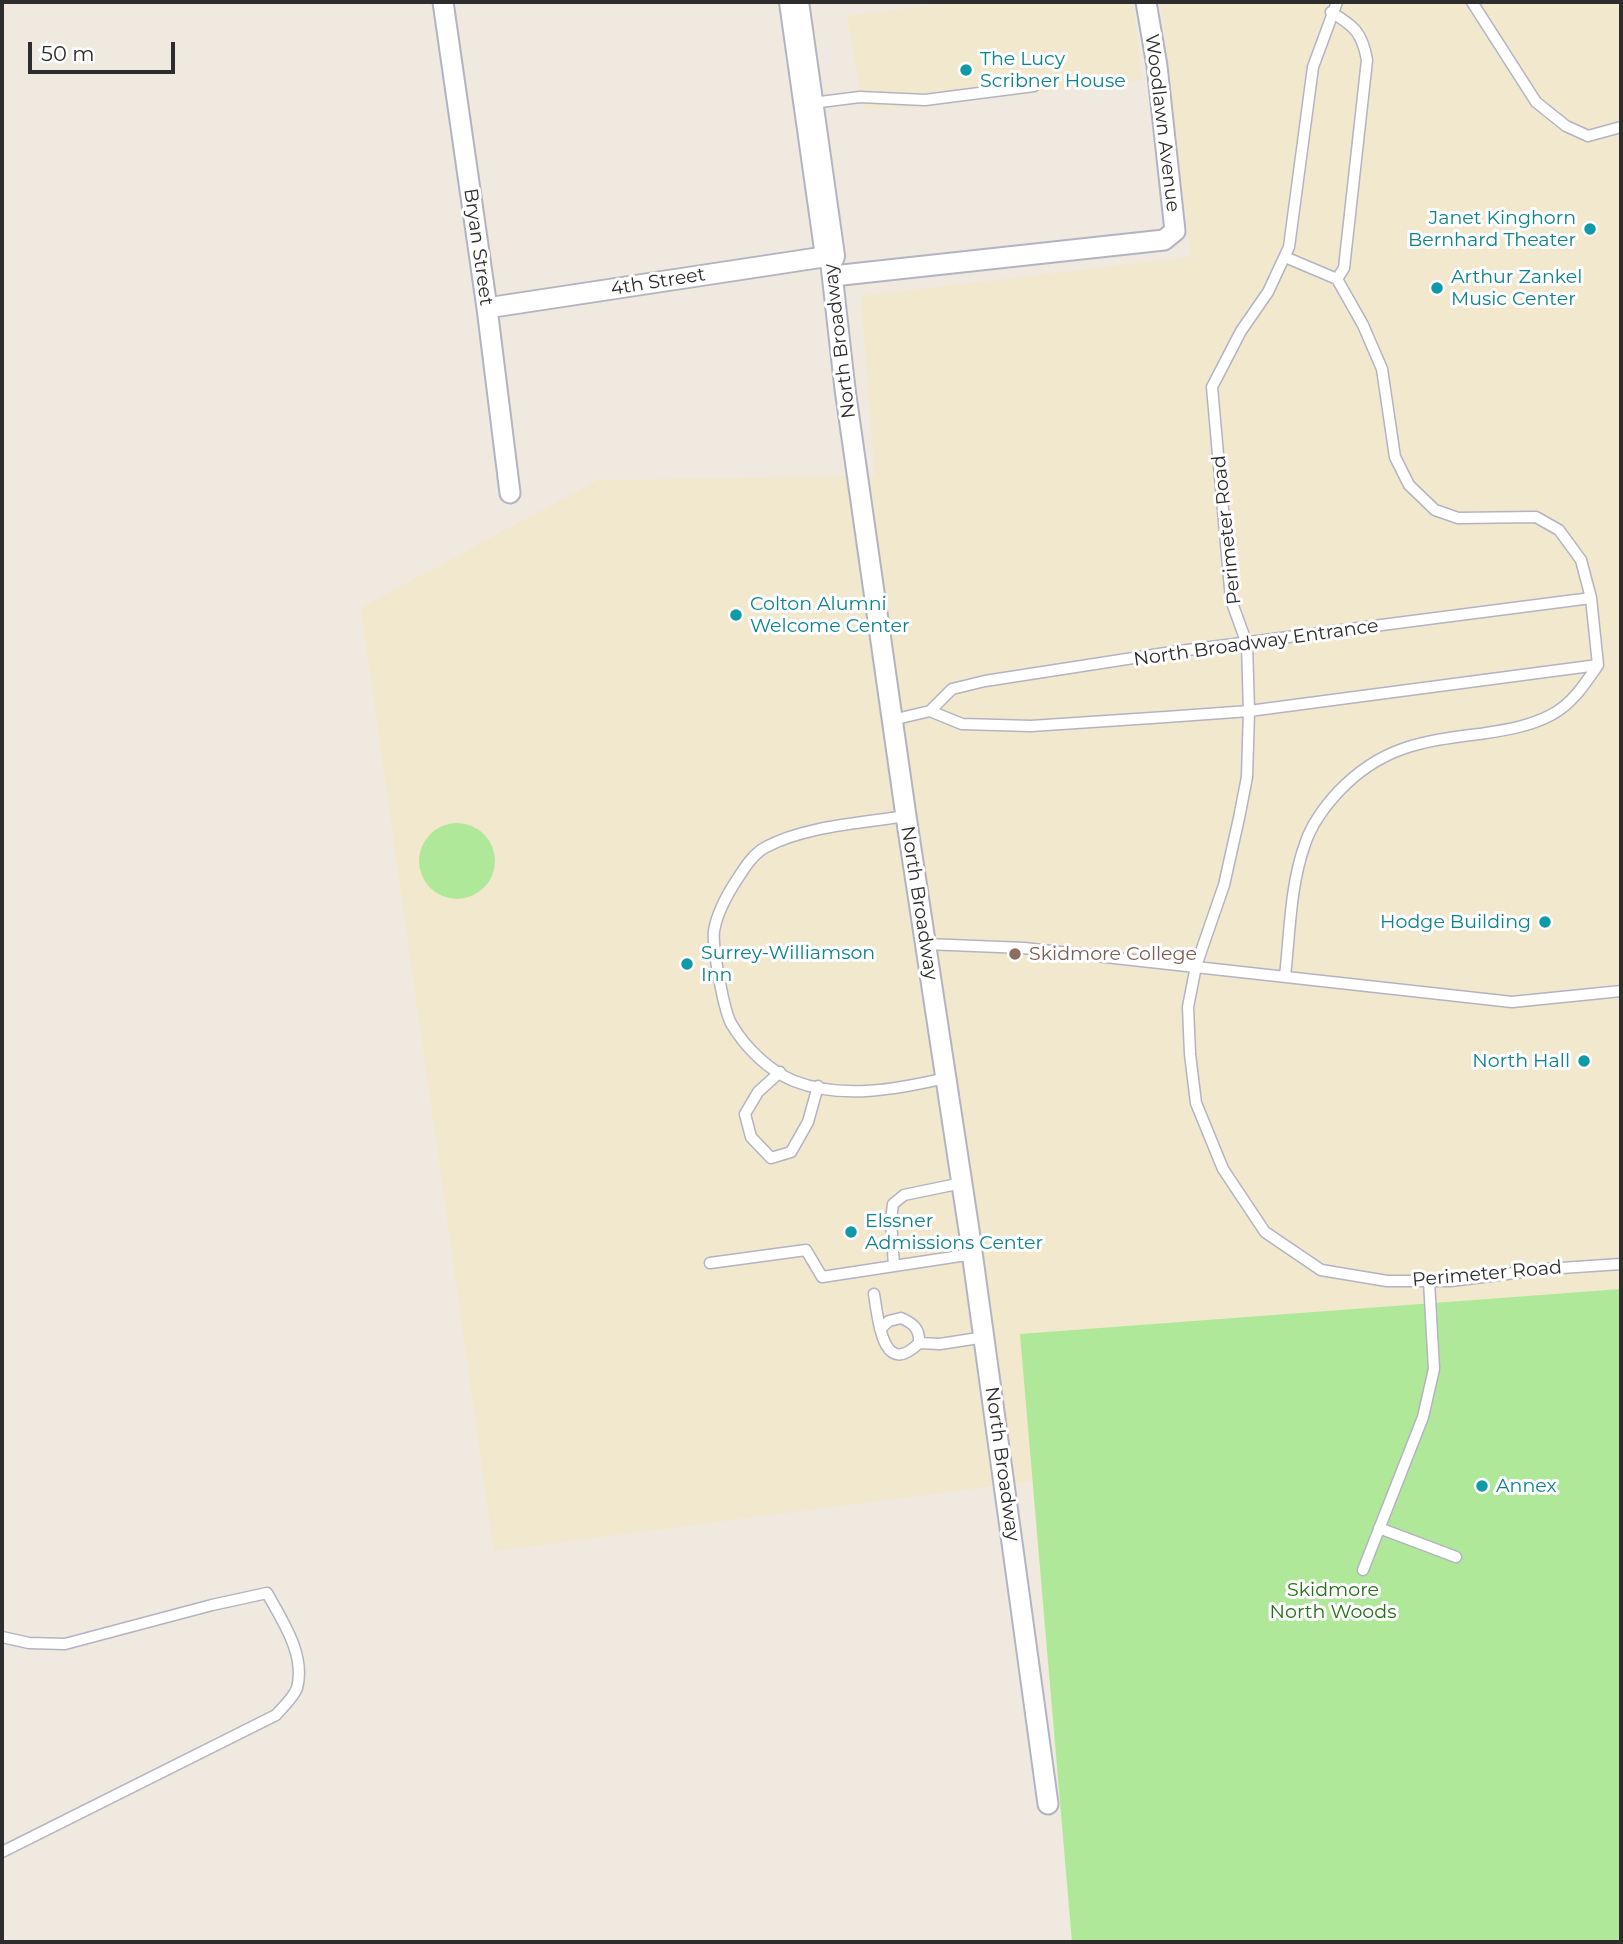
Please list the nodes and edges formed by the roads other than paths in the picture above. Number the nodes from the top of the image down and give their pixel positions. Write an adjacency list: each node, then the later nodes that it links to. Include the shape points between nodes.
1 (443, 2): 14 (street, Bryan Street)
2 (794, 2): 8 (street, North Broadway)
3 (1146, 2): 10 (street, Woodlawn Avenue, via 1175,231)
4 (1337, 2): 6 (lane, Perimeter Road)
5 (1472, 2): 9 (lane, via 1536,102 1566,126 1588,136)
6 (1331, 12): 11 (lane, Perimeter Road, via 1313,67); 13 (lane, via 1352,25 1364,40 1367,60 1344,268)
7 (1034, 86): 8 (lane, via 925,100 860,97)
8 (809, 104): 12 (street, North Broadway)
9 (1621, 127)
10 (1164, 240): 12 (street, 4th Street)
11 (1285, 257): 13 (lane); 17 (lane, Perimeter Road, via 1212,387 1231,600)
12 (832, 266): 14 (street, 4th Street); 21 (street, North Broadway)
13 (1337, 279): 16 (lane, via 1382,369 1395,457 1409,485 1435,510 1458,518 1536,517 1559,530 1581,561)
14 (487, 308): 15 (street, Bryan Street)
15 (510, 493)
16 (1591, 598): 17 (lane, North Broadway Entrance); 18 (lane)
17 (1248, 644): 19 (lane, Perimeter Road); 20 (lane, North Broadway Entrance, via 985,681 953,689)
18 (1598, 665): 19 (lane); 25 (lane, via 1574,698 1553,715 1521,728 1428,740 1384,755 1350,779 1321,810 1305,843 1294,884)
19 (1249, 711): 20 (lane, via 1031,726 962,724); 24 (lane, Perimeter Road, via 1247,777 1239,818 1224,885)
20 (930, 712): 21 (lane)
21 (892, 720): 22 (street, North Broadway)
22 (906, 816): 23 (street, North Broadway); 27 (lane, via 801,833 764,847 728,894 715,929 714,952 730,1023 761,1060)
23 (926, 944): 24 (lane, via 1024,948); 28 (street, North Broadway)
24 (1196, 966): 25 (lane); 35 (lane, Perimeter Road, via 1188,1007 1196,1103 1223,1169 1265,1232 1321,1270 1387,1281)
25 (1285, 976): 26 (lane, via 1512,1002)
26 (1621, 991)
27 (780, 1072): 29 (lane); 29 (lane, via 758,1092 745,1114 751,1138 771,1158 791,1152 808,1122)
28 (946, 1078): 29 (lane, via 905,1087 841,1091); 30 (street, North Broadway)
29 (818, 1086)
30 (962, 1183): 31 (street, North Broadway); 34 (lane, via 904,1195 893,1204)
31 (972, 1254): 34 (lane); 38 (street, North Broadway)
32 (710, 1263): 34 (lane, via 806,1250 822,1277)
33 (1621, 1264): 35 (lane, Perimeter Road)
34 (894, 1266)
35 (1429, 1281): 40 (lane, via 1434,1369 1423,1417)
36 (874, 1294): 37 (lane)
37 (880, 1329): 39 (lane, via 885,1347 892,1352 902,1354); 39 (lane, via 901,1318 914,1323)
38 (985, 1338): 39 (lane); 44 (street, North Broadway)
39 (919, 1343)
40 (1380, 1528): 41 (lane); 42 (lane)
41 (1456, 1557)
42 (1363, 1570)
43 (2, 1637): 45 (lane, via 65,1644 267,1593 287,1628 299,1665 297,1690 276,1715)
44 (1048, 1804)
45 (2, 1852)

